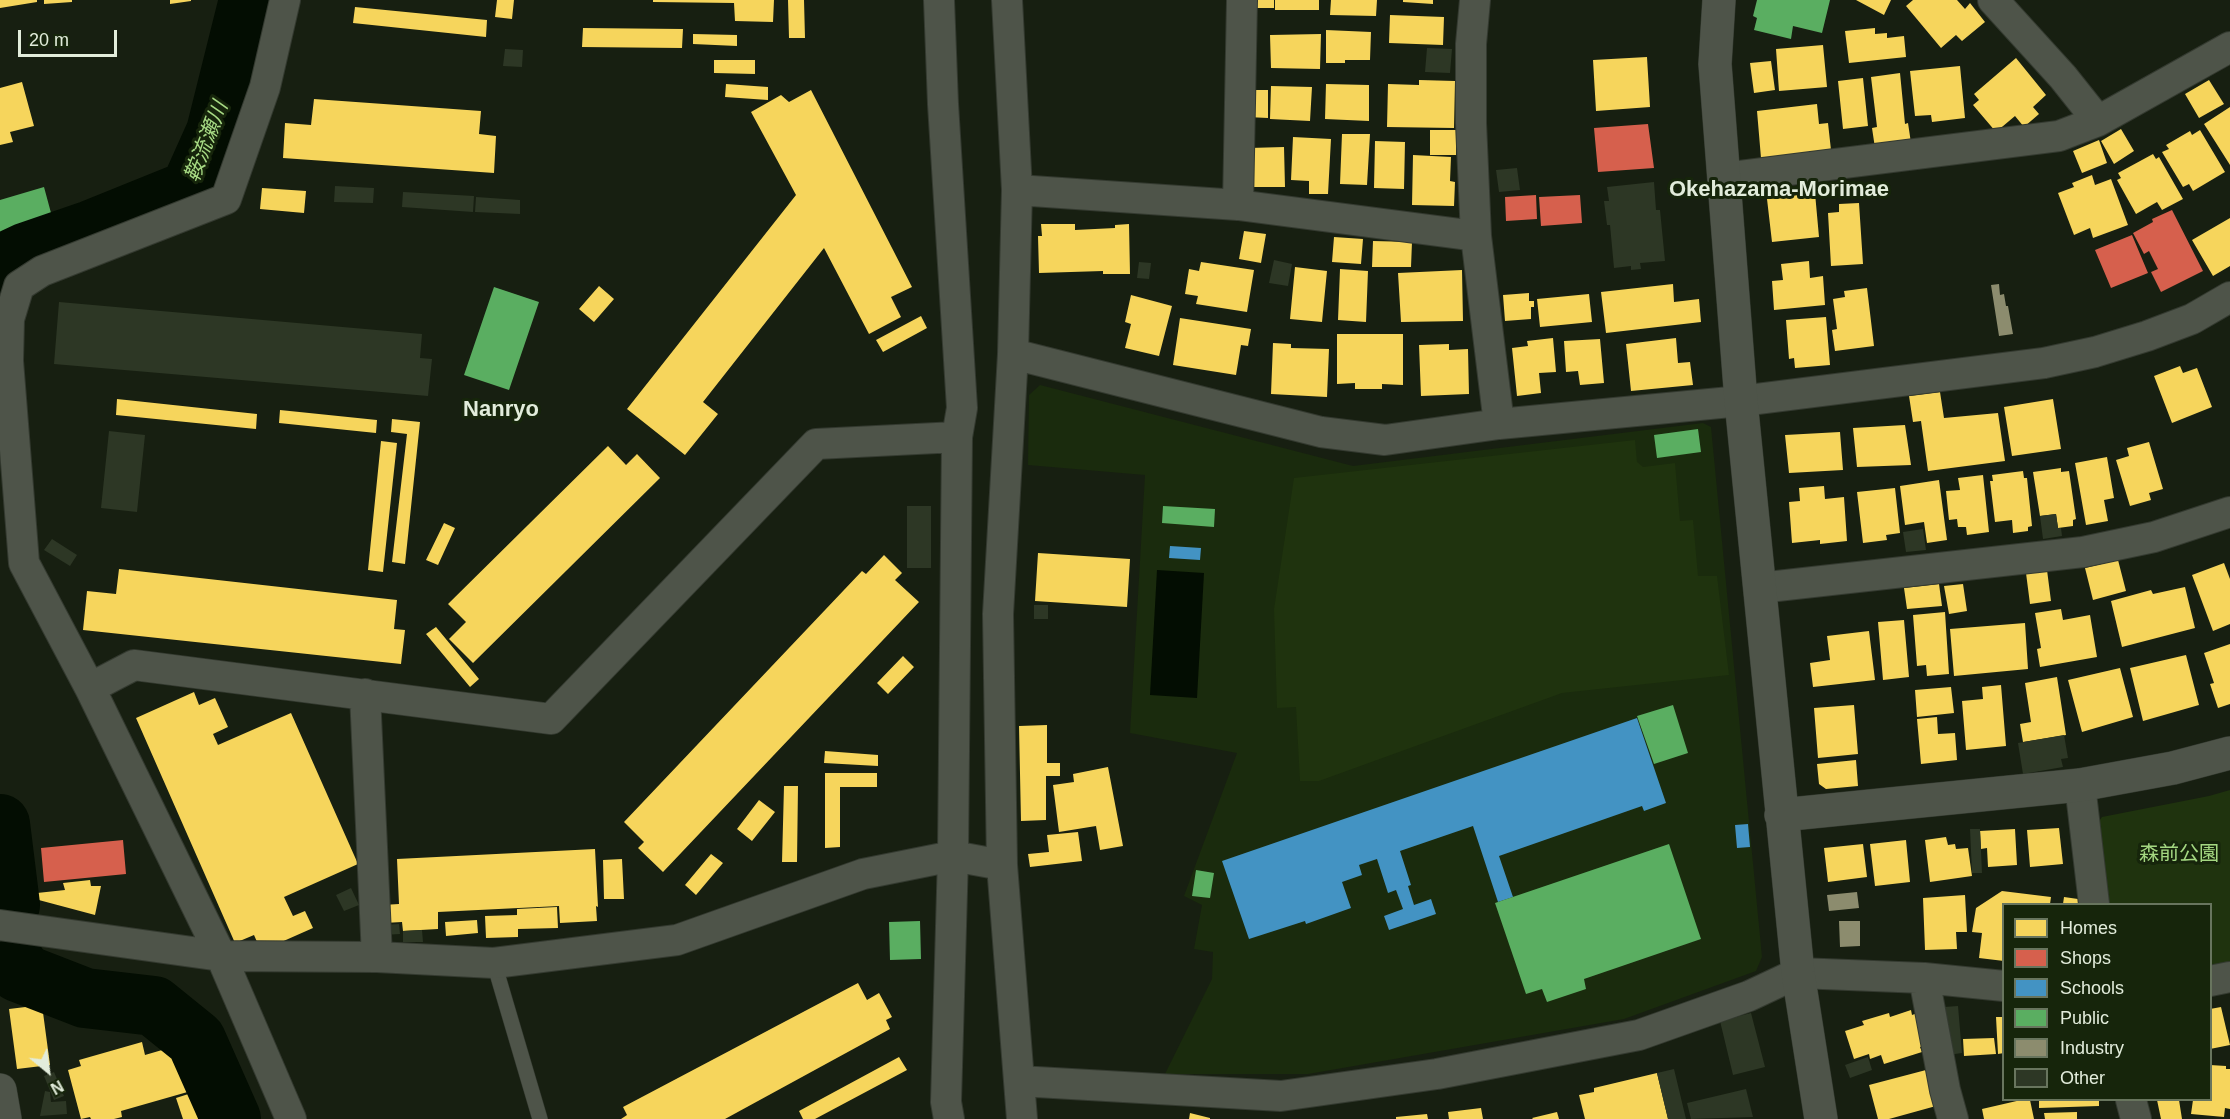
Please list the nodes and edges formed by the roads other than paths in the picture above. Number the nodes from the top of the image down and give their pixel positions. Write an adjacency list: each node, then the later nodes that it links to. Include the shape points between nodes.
1 (285, 0): 21 (street, via 265,87 226,199 42,271 19,286 9,318 8,361 24,563)
2 (939, 0): 18 (street, via 962,408)
3 (1007, 0): 11 (street)
4 (1242, 0): 12 (street)
5 (1475, 0): 13 (street, via 1471,111)
6 (1719, 0): 10 (street, via 1716,64)
7 (1993, 0): 9 (street)
8 (2230, 47): 9 (street)
9 (2098, 121): 10 (street, via 2059,136)
10 (1724, 178): 16 (street)
11 (1017, 190): 12 (street); 15 (street)
12 (1238, 205): 13 (street)
13 (1476, 236): 17 (street)
14 (2230, 297): 16 (street, via 2192,319 2147,336 2044,363)
15 (1013, 354): 17 (street, via 1322,432 1385,440); 27 (street, via 998,614)
16 (1741, 401): 17 (street); 20 (street)
17 (1499, 424)
18 (957, 437): 22 (street, via 816,444 551,720); 26 (street)
19 (2230, 512): 20 (street, via 2154,537 2083,552)
20 (1759, 588): 25 (street)
21 (90, 688): 22 (street, via 134,665); 30 (street)
22 (365, 694): 31 (street)
23 (2230, 753): 24 (street)
24 (2080, 785): 25 (street); 28 (street)
25 (1781, 814): 33 (street)
26 (953, 856): 27 (street); 32 (street, via 862,874 677,940); 42 (street, via 946,1102)
27 (1002, 865): 36 (street)
28 (2094, 903)
29 (0, 925): 30 (street)
30 (221, 956): 31 (street); 40 (street)
31 (377, 957): 32 (street)
32 (494, 963): 41 (lane)
33 (1798, 973): 34 (street); 36 (street, via 1749,996 1639,1035 1437,1074 1292,1095); 44 (street)
34 (1924, 978): 35 (street); 45 (street)
35 (2002, 986)
36 (1019, 1081): 43 (street)
37 (0, 1090): 39 (street)
38 (2131, 1101): 46 (street)
39 (5, 1119)
40 (291, 1119)
41 (540, 1119)
42 (949, 1119)
43 (1022, 1119)
44 (1821, 1119)
45 (1953, 1119)
46 (2136, 1119)

